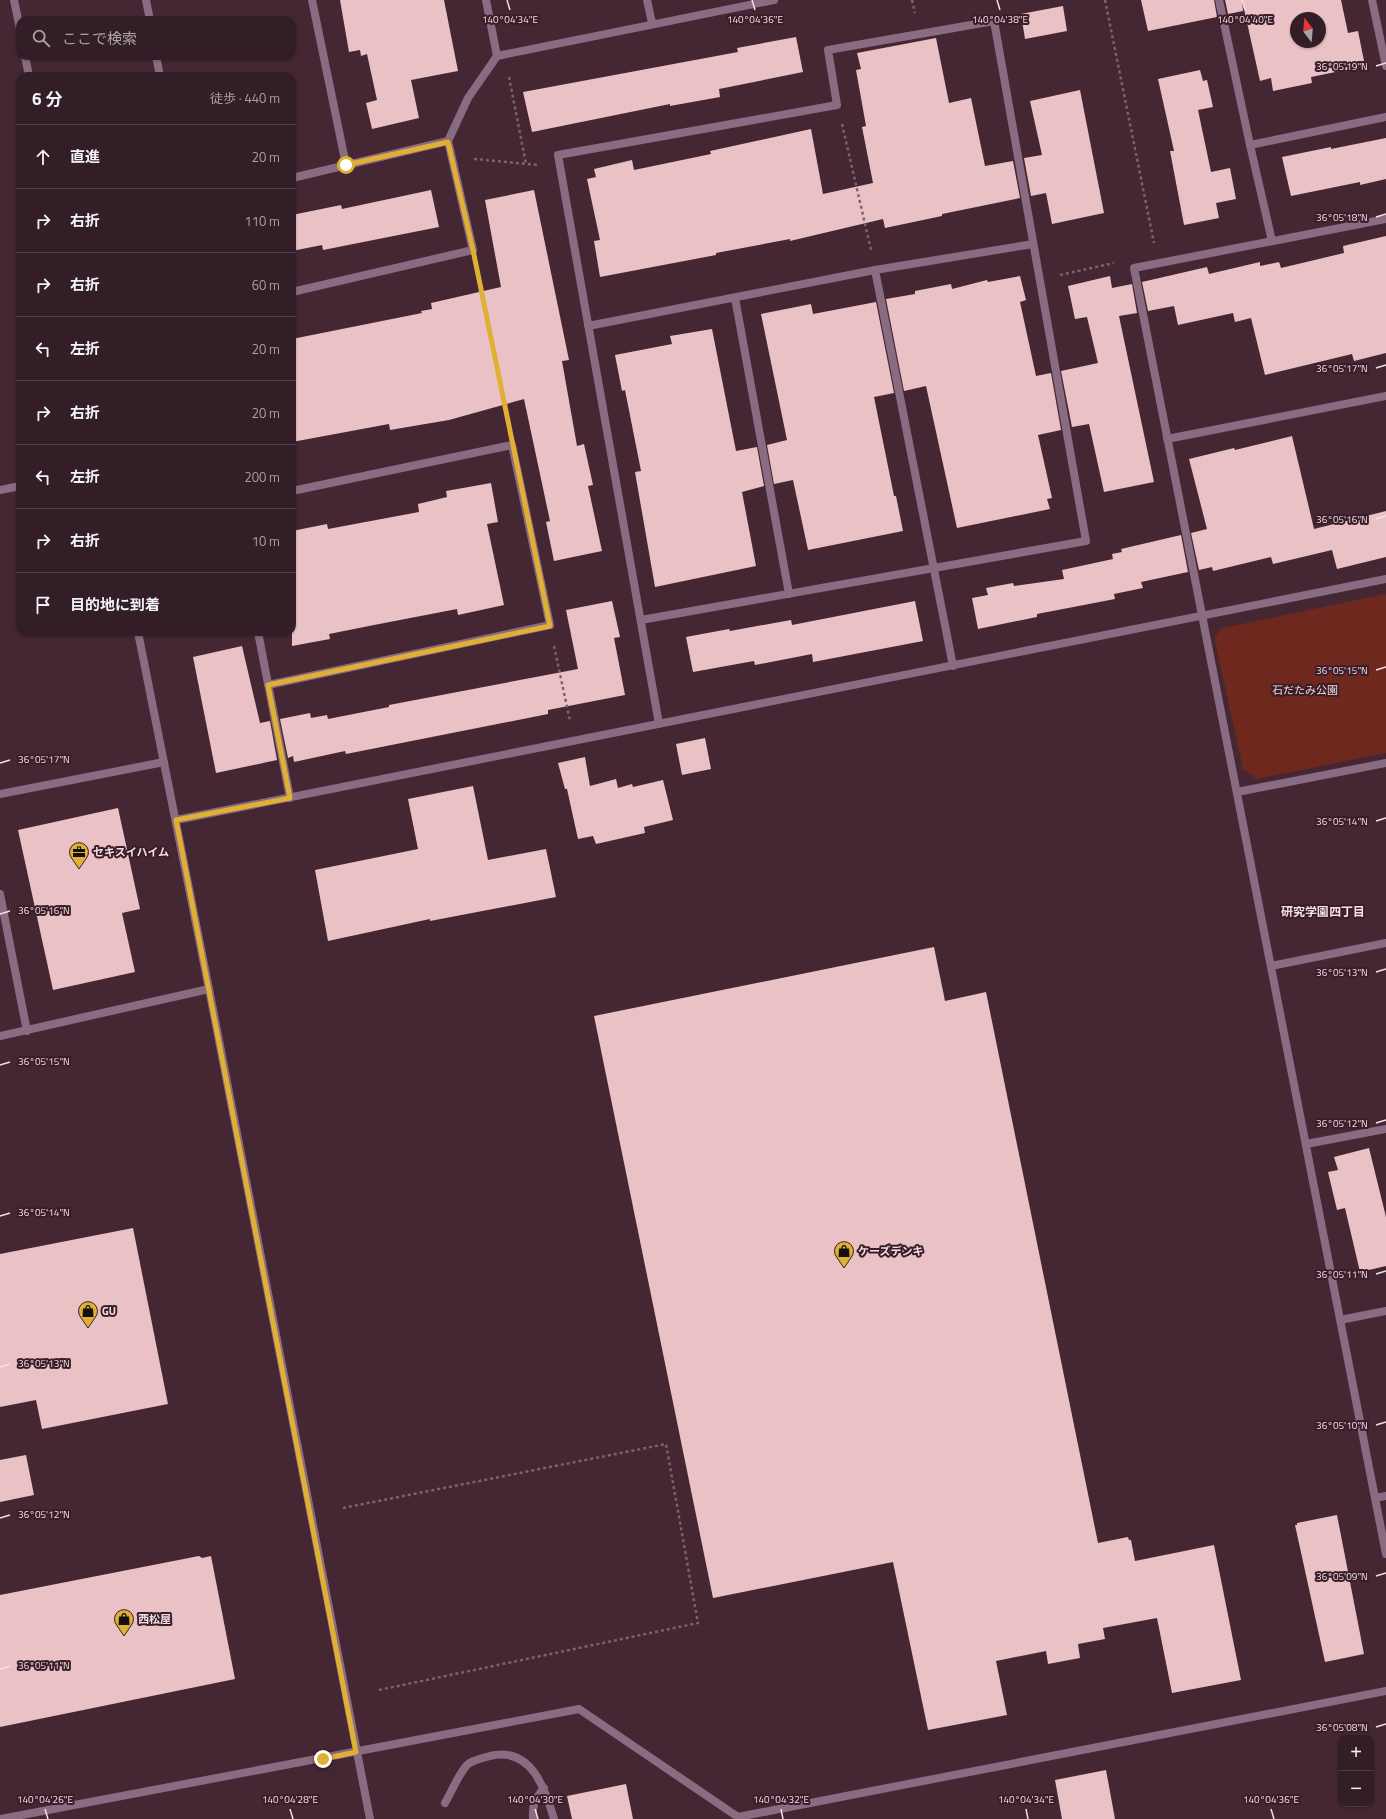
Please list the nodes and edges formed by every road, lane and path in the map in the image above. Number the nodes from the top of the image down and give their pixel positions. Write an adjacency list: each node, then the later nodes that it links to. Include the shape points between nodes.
1 (14, 0): 10 (street)
2 (146, 0): 11 (street)
3 (312, 0): 26 (street)
4 (486, 0): 13 (street)
5 (647, 0): 12 (street)
6 (774, 0): 12 (street)
7 (1105, 0): 33 (path)
8 (1219, 0): 23 (street)
9 (1372, 0): 16 (street)
10 (17, 16)
11 (149, 16)
12 (652, 23): 13 (street)
13 (497, 56): 22 (street, via 468,98)
14 (26, 60): 17 (street)
15 (157, 60): 18 (street)
16 (1386, 66)
17 (28, 72)
18 (159, 72)
19 (509, 77): 25 (path)
20 (837, 105): 27 (street, via 558,155); 31 (street, via 828,50 994,21); 35 (path)
21 (1386, 117): 23 (street)
22 (448, 142): 24 (street); 26 (street)
23 (1250, 145): 30 (street)
24 (454, 163): 25 (path, via 474,159); 32 (street)
25 (526, 164): 27 (path)
26 (346, 165): 28 (street)
27 (560, 167): 39 (street)
28 (296, 177)
29 (1386, 219): 30 (street)
30 (1272, 241): 33 (street)
31 (1033, 244): 35 (street); 36 (street)
32 (473, 250): 37 (street); 42 (path)
33 (1158, 264): 34 (street)
34 (1134, 268): 36 (path, via 1116,263); 41 (street)
35 (876, 270): 38 (street); 46 (street)
36 (1040, 279): 46 (street, via 1086,541)
37 (296, 291)
38 (735, 298): 39 (street); 48 (street)
39 (588, 326): 50 (street)
40 (1386, 396): 41 (street)
41 (1167, 439): 49 (street)
42 (512, 444): 45 (street); 51 (street)
43 (16, 487): 44 (street)
44 (0, 490)
45 (296, 490)
46 (934, 568): 48 (street); 54 (street)
47 (1386, 579): 49 (street)
48 (789, 594): 50 (street)
49 (1202, 616): 54 (street); 60 (street)
50 (640, 620): 56 (street)
51 (550, 626): 55 (street); 57 (path)
52 (139, 636): 58 (street)
53 (259, 636): 55 (street)
54 (953, 666): 56 (street)
55 (268, 685): 62 (street)
56 (659, 724): 57 (street)
57 (574, 741): 62 (street)
58 (164, 762): 61 (street); 63 (street)
59 (1386, 763): 60 (street)
60 (1236, 792): 66 (street)
61 (0, 794)
62 (290, 798): 63 (street)
63 (176, 820): 67 (street)
64 (0, 894): 68 (street)
65 (1386, 944): 66 (street)
66 (1270, 966): 71 (street)
67 (209, 989): 68 (street); 80 (street)
68 (27, 1031): 69 (street)
69 (0, 1036)
70 (1386, 1129): 71 (street)
71 (1306, 1144): 73 (street)
72 (1386, 1311): 73 (street)
73 (1340, 1320): 75 (street)
74 (1386, 1496): 75 (street)
75 (1375, 1498): 77 (street)
76 (343, 1508): 78 (path, via 666,1444 698,1623)
77 (1386, 1554)
78 (379, 1690)
79 (1386, 1691): 80 (street, via 738,1817 578,1709)
80 (356, 1752): 83 (street); 85 (street)
81 (544, 1788): 82 (street, via 527,1764 514,1755 500,1754 467,1764); 86 (street, via 534,1800); 87 (street)
82 (445, 1803)
83 (12, 1818): 84 (street)
84 (1, 1819)
85 (370, 1819)
86 (533, 1819)
87 (554, 1819)

